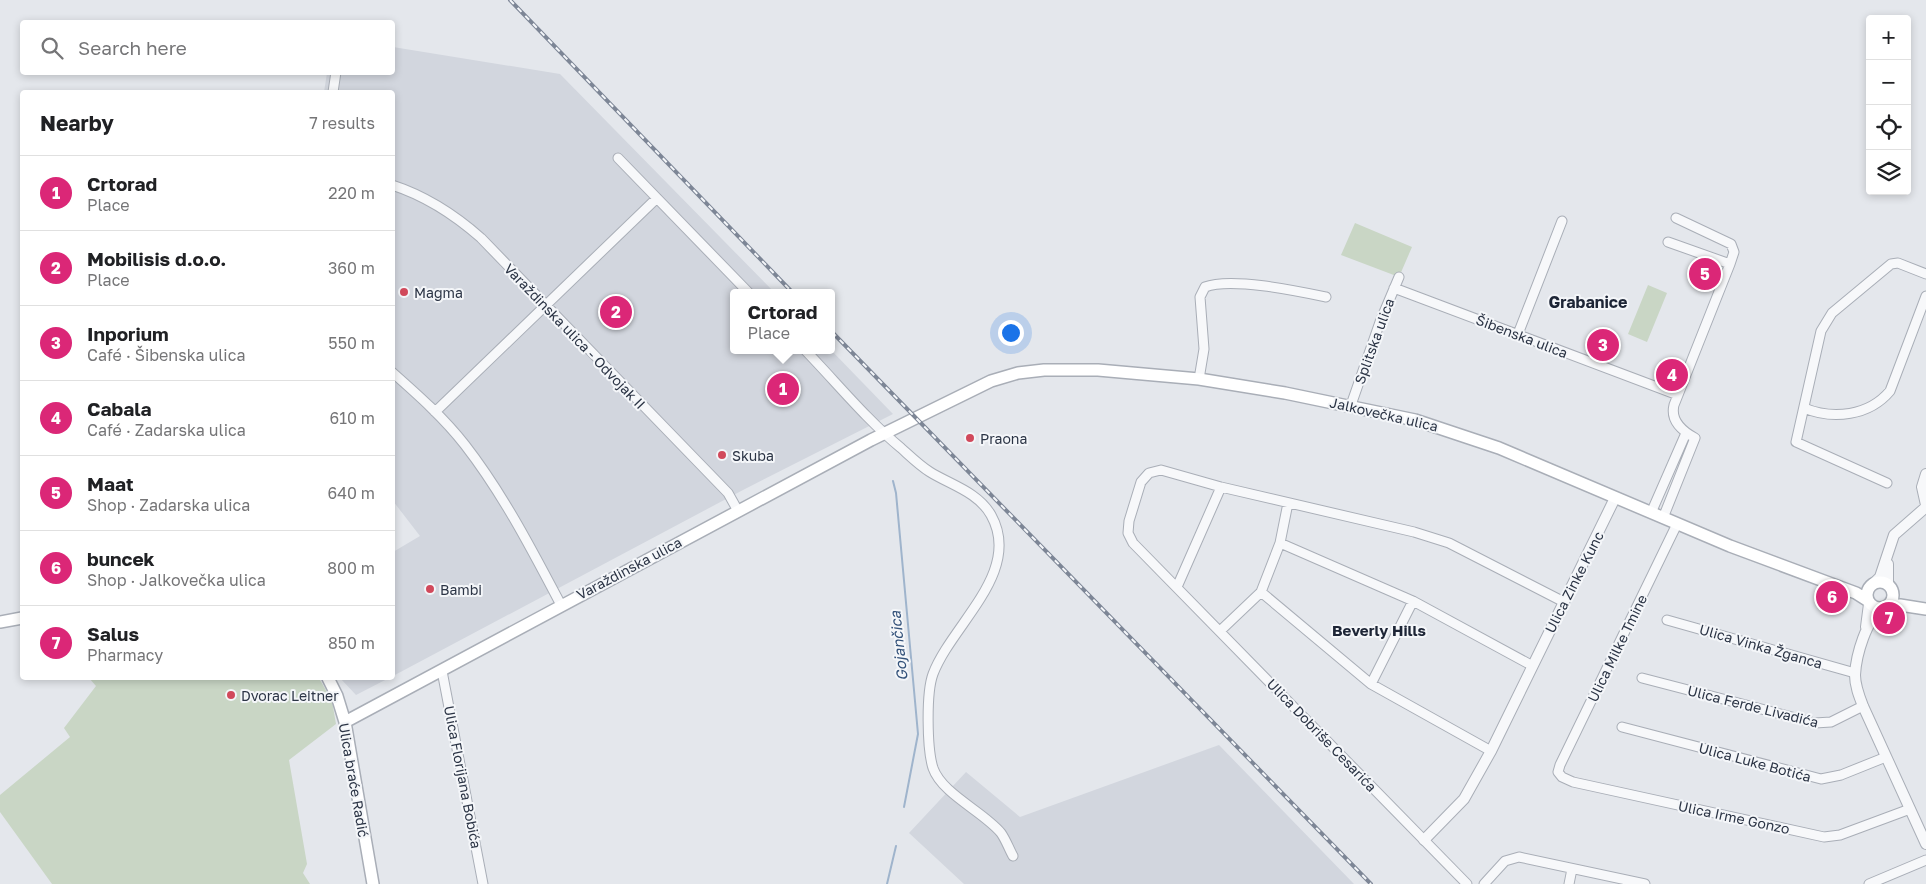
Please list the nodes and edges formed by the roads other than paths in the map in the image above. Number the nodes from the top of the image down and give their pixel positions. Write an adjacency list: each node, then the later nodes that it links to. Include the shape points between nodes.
1 (336, 75): 2 (street)
2 (333, 90)
3 (618, 158): 5 (street)
4 (395, 186): 16 (street, Varaždinska ulica - Odvojak II, via 421,196 464,223)
5 (657, 198): 13 (street); 16 (street)
6 (1676, 218): 9 (street, via 1731,244 1734,252)
7 (1562, 221): 17 (street)
8 (1668, 242): 9 (street)
9 (1730, 264): 21 (street)
10 (1926, 274): 23 (street, via 1898,263 1891,264 1832,313 1821,331)
11 (1399, 277): 12 (street, Splitska ulica)
12 (1394, 288): 17 (street, Šibenska ulica); 22 (street, Splitska ulica)
13 (745, 289)
14 (1926, 296): 23 (street, via 1890,390 1883,400 1869,408 1845,414 1829,415)
15 (1326, 297): 20 (street, via 1244,285 1205,287 1200,297 1204,349)
16 (545, 306): 24 (street); 34 (street, Varaždinska ulica - Odvojak II, via 728,493)
17 (1518, 334): 21 (street, Šibenska ulica)
18 (809, 354): 26 (street)
19 (395, 375): 24 (street)
20 (1200, 379): 22 (main road, Jalkovečka ulica); 25 (main road, Jalkovečka ulica, via 1098,370 1026,372 991,381)
21 (1678, 395): 27 (street, via 1673,415)
22 (1352, 406): 31 (main road, Jalkovečka ulica, via 1466,436)
23 (1804, 408): 29 (street, via 1796,442)
24 (435, 412): 48 (street, via 488,477)
25 (916, 420): 26 (main road, Varaždinska ulica)
26 (887, 433): 34 (main road, Varaždinska ulica); 71 (street, via 928,471 980,502 998,532 1000,552 993,575 934,673 928,701 931,756 936,774 1001,833)
27 (1686, 433): 35 (street); 36 (street, via 1695,438)
28 (1926, 474): 33 (street, via 1922,487)
29 (1887, 482)
30 (1221, 487): 32 (street, Ulica Dobriše Cesarića); 42 (street); 42 (street, Ulica Dobriše Cesarića, via 1161,470 1149,472 1141,482 1128,533 1133,543)
31 (1616, 498): 35 (main road, Jalkovečka ulica); 46 (street, Ulica Zinke Kunc)
32 (1288, 503): 38 (street); 46 (street, Ulica Dobriše Cesarića, via 1449,543)
33 (1926, 506): 39 (street, via 1894,534)
34 (738, 511): 48 (main road, Varaždinska ulica)
35 (1651, 513): 36 (main road, Jalkovečka ulica)
36 (1663, 518): 37 (main road, Jalkovečka ulica)
37 (1678, 524): 40 (main road, Jalkovečka ulica); 67 (street, Ulica Milke Tmine)
38 (1280, 543): 44 (street); 45 (street)
39 (1888, 551): 41 (street, via 1880,577); 43 (street)
40 (1834, 584): 41 (main road, Jalkovečka ulica, via 1856,587); 47 (main road, Jalkovečka ulica)
41 (1873, 584): 43 (main road, via 1882,582); 47 (main road, via 1867,592)
42 (1177, 587): 54 (street, Ulica Dobriše Cesarića)
43 (1890, 588): 49 (main road, via 1893,599); 50 (main road, via 1904,600)
44 (1261, 592): 54 (street); 61 (street)
45 (1413, 601): 56 (street); 61 (street)
46 (1564, 602): 56 (street, Ulica Zinke Kunc)
47 (1868, 602): 49 (main road, via 1876,608); 55 (street)
48 (561, 605): 57 (main road, Varaždinska ulica)
49 (1886, 607): 50 (main road); 55 (street, via 1875,614)
50 (1923, 608)
51 (20, 618): 53 (main road)
52 (1667, 620): 58 (street, Ulica Vinka Žganca)
53 (0, 622)
54 (1220, 631): 69 (street, Ulica Dobriše Cesarića)
55 (1864, 638): 58 (street)
56 (1531, 665): 65 (street, Ulica Zinke Kunc)
57 (442, 671): 63 (main road, Varaždinska ulica); 75 (street, Ulica Florijana Bobića)
58 (1855, 673): 62 (street)
59 (1642, 678): 62 (street, Ulica Ferde Livadića, via 1815,723 1831,722)
60 (329, 680): 63 (main road, Ulica braće Radić)
61 (1371, 684): 65 (street)
62 (1863, 706): 66 (street)
63 (345, 722): 74 (main road, Ulica braće Radić)
64 (1622, 727): 66 (street, Ulica Luke Botića, via 1821,779 1841,775)
65 (1491, 751): 69 (street, Ulica Zinke Kunc, via 1464,799)
66 (1886, 757): 68 (street)
67 (1558, 772): 68 (street, Ulica Irme Gonzo, via 1562,778 1572,782 1824,837 1840,835)
68 (1910, 809): 70 (street)
69 (1424, 840): 76 (street, Ulica Dobriše Cesarića)
70 (1926, 844)
71 (1013, 856)
72 (1926, 860): 80 (street)
73 (1572, 869): 77 (street, via 1519,856 1500,865); 78 (street); 79 (street)
74 (373, 884)
75 (483, 884)
76 (1467, 884)
77 (1484, 884)
78 (1569, 884)
79 (1642, 884)
80 (1869, 884)

